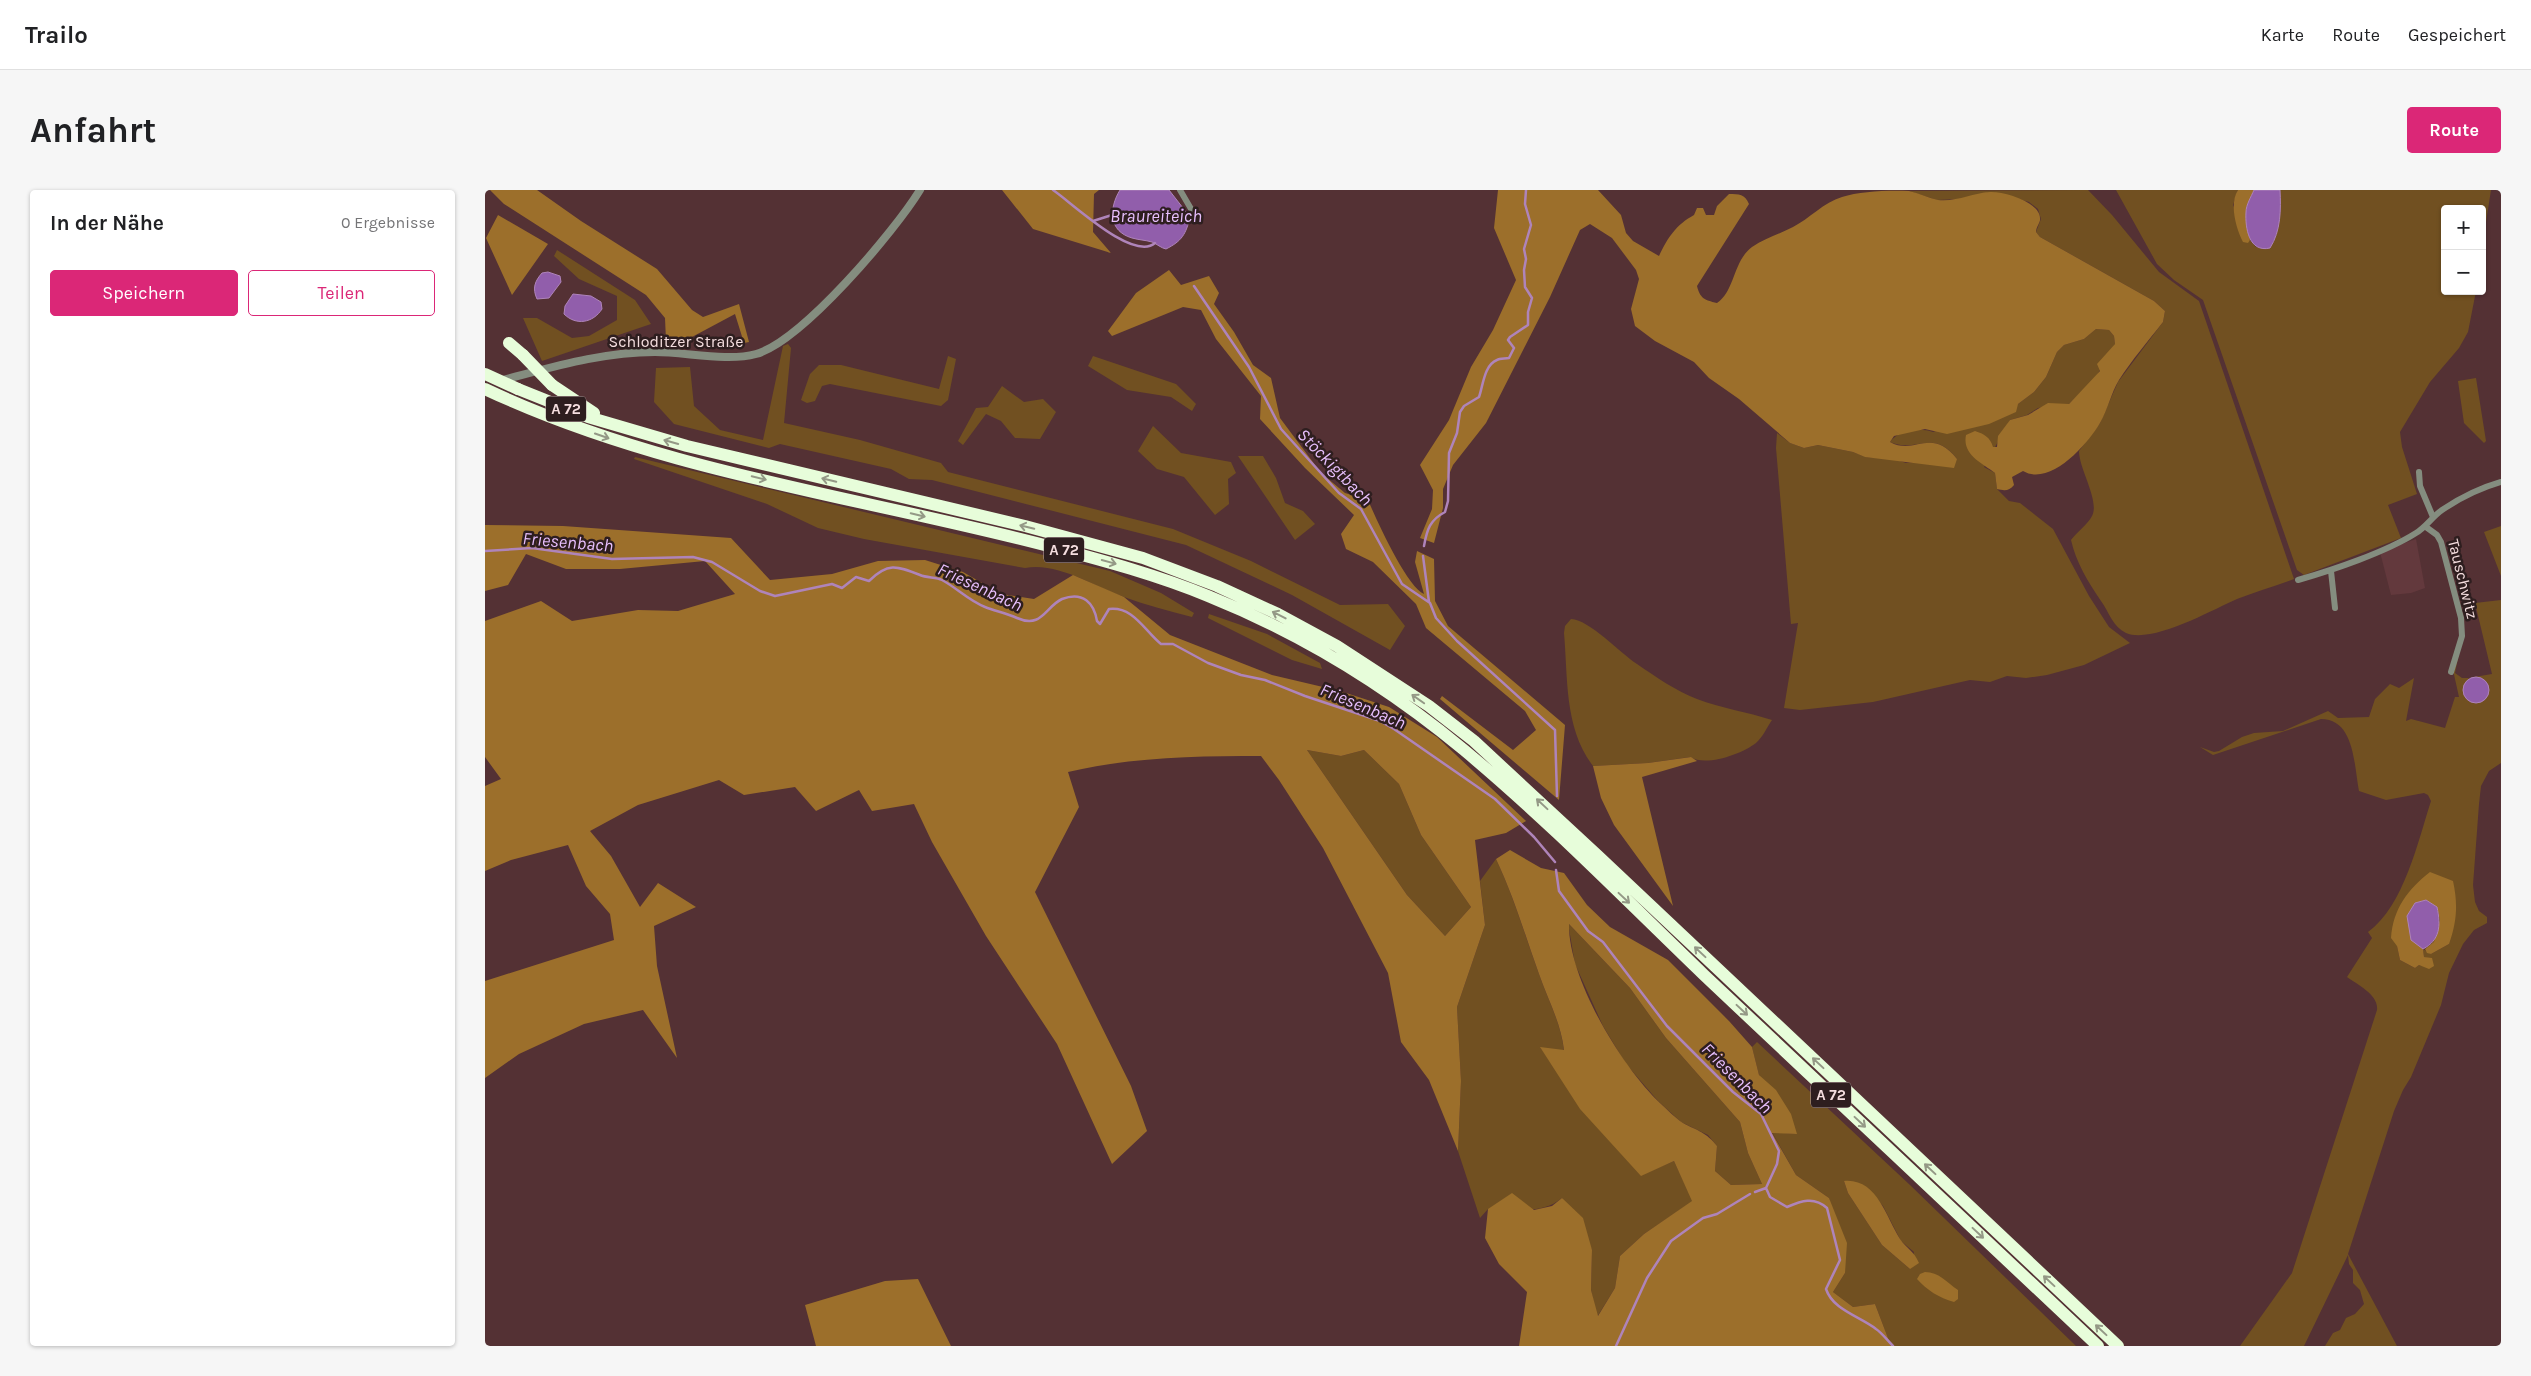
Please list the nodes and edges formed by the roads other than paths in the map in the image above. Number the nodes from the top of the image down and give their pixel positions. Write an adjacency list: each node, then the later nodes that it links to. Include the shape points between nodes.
1 (920, 190): 6 (street, Schloditzer Straße, via 903,217 817,311 791,336 773,347 739,356 654,352 600,355)
2 (1180, 190): 3 (street)
3 (1194, 214)
4 (509, 343): 7 (highway, bridge, via 552,386)
5 (485, 374): 7 (highway, A 72, bridge, via 559,406)
6 (487, 389): 16 (highway, A 72, one-way to 16, via 552,418 642,448 1024,539 1142,570 1211,597 1295,638 1389,694 1466,752)
7 (615, 425): 16 (highway, A 72, one-way to 7, via 1474,741 1391,680 1287,619 1217,586 1143,558 1034,528 687,446)
8 (2419, 472): 10 (street, via 2420,486)
9 (2501, 482): 10 (street, Tauschwitz, via 2469,495)
10 (2433, 517): 11 (street, Tauschwitz)
11 (2426, 527): 12 (street, Tauschwitz, via 2398,543); 15 (street, Tauschwitz, via 2441,542 2461,618 2462,636)
12 (2331, 571): 13 (street, Tauschwitz); 14 (street)
13 (2298, 580)
14 (2335, 608)
15 (2451, 672)
16 (1573, 841): 17 (highway, A 72, one-way to 17, via 1589,865); 18 (highway, A 72, one-way to 16, via 1598,856)
17 (2098, 1346)
18 (2118, 1346)

